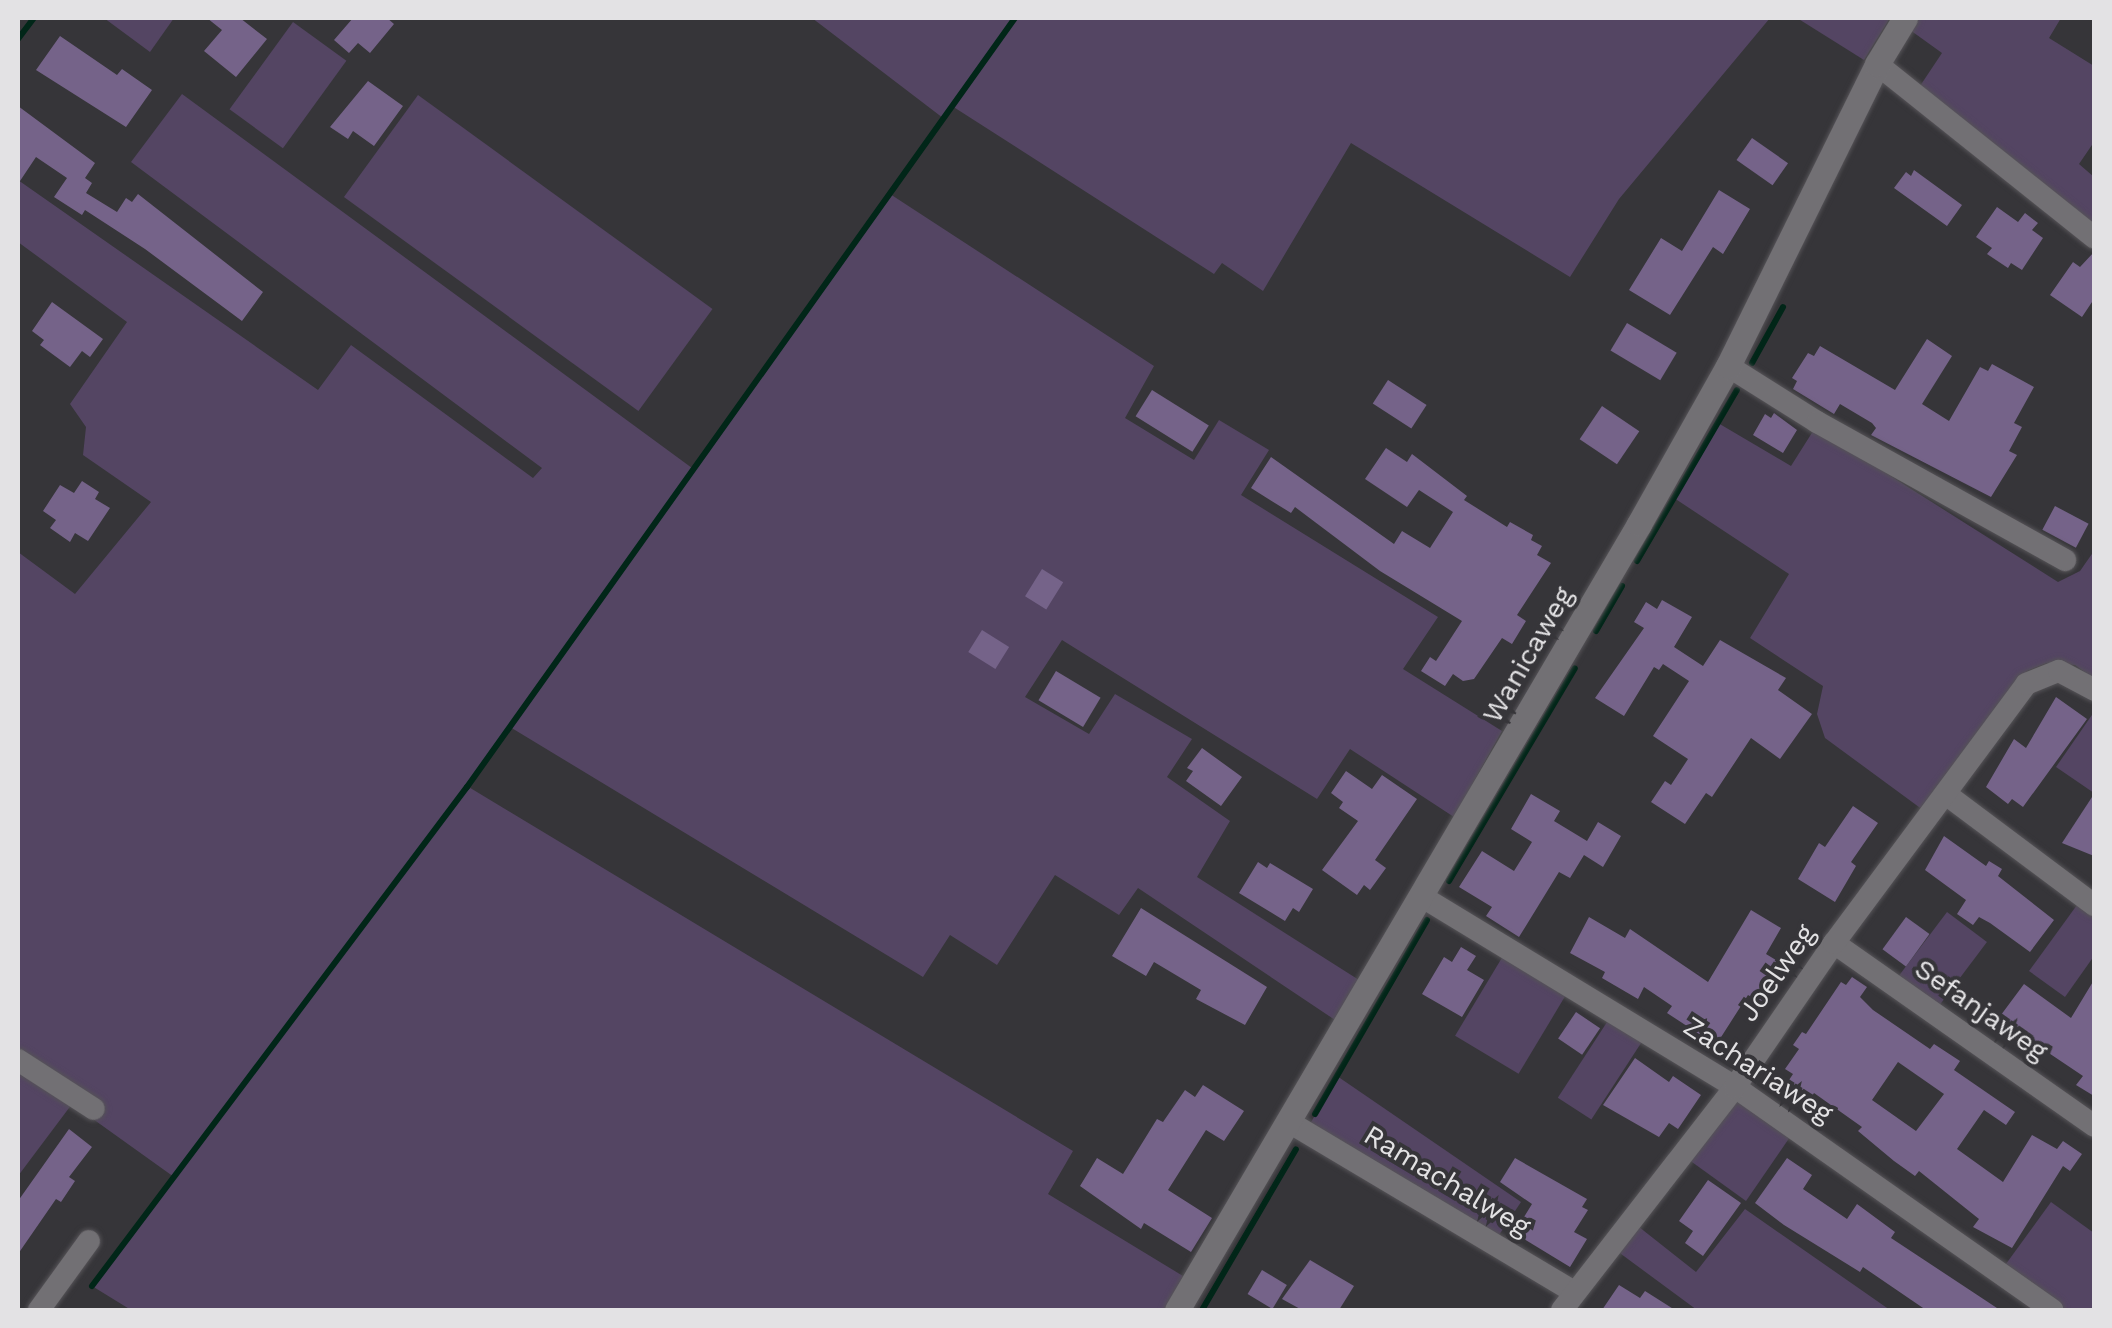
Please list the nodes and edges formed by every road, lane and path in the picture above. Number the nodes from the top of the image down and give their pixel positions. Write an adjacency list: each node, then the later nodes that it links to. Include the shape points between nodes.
1 (1906, 18): 2 (street, Wanicaweg)
2 (1877, 64): 3 (street); 4 (street, Wanicaweg)
3 (2094, 237)
4 (1728, 366): 5 (street); 8 (street, Wanicaweg)
5 (2065, 560)
6 (2094, 690): 7 (street, Joelweg, via 2059,671 2026,684)
7 (1947, 796): 9 (street); 10 (street, Joelweg)
8 (1421, 896): 12 (street, Zachariaweg); 14 (street, Wanicaweg)
9 (2094, 905)
10 (1834, 943): 12 (street, Joelweg); 15 (street, Sefanjaweg)
11 (18, 1060): 13 (street)
12 (1734, 1087): 17 (street, Joelweg); 20 (street, Zachariaweg)
13 (94, 1109)
14 (1289, 1122): 17 (street, Ramachalweg); 19 (street, Wanicaweg)
15 (2094, 1126)
16 (89, 1241): 18 (street)
17 (1568, 1302)
18 (39, 1310)
19 (1178, 1310)
20 (2052, 1310)

